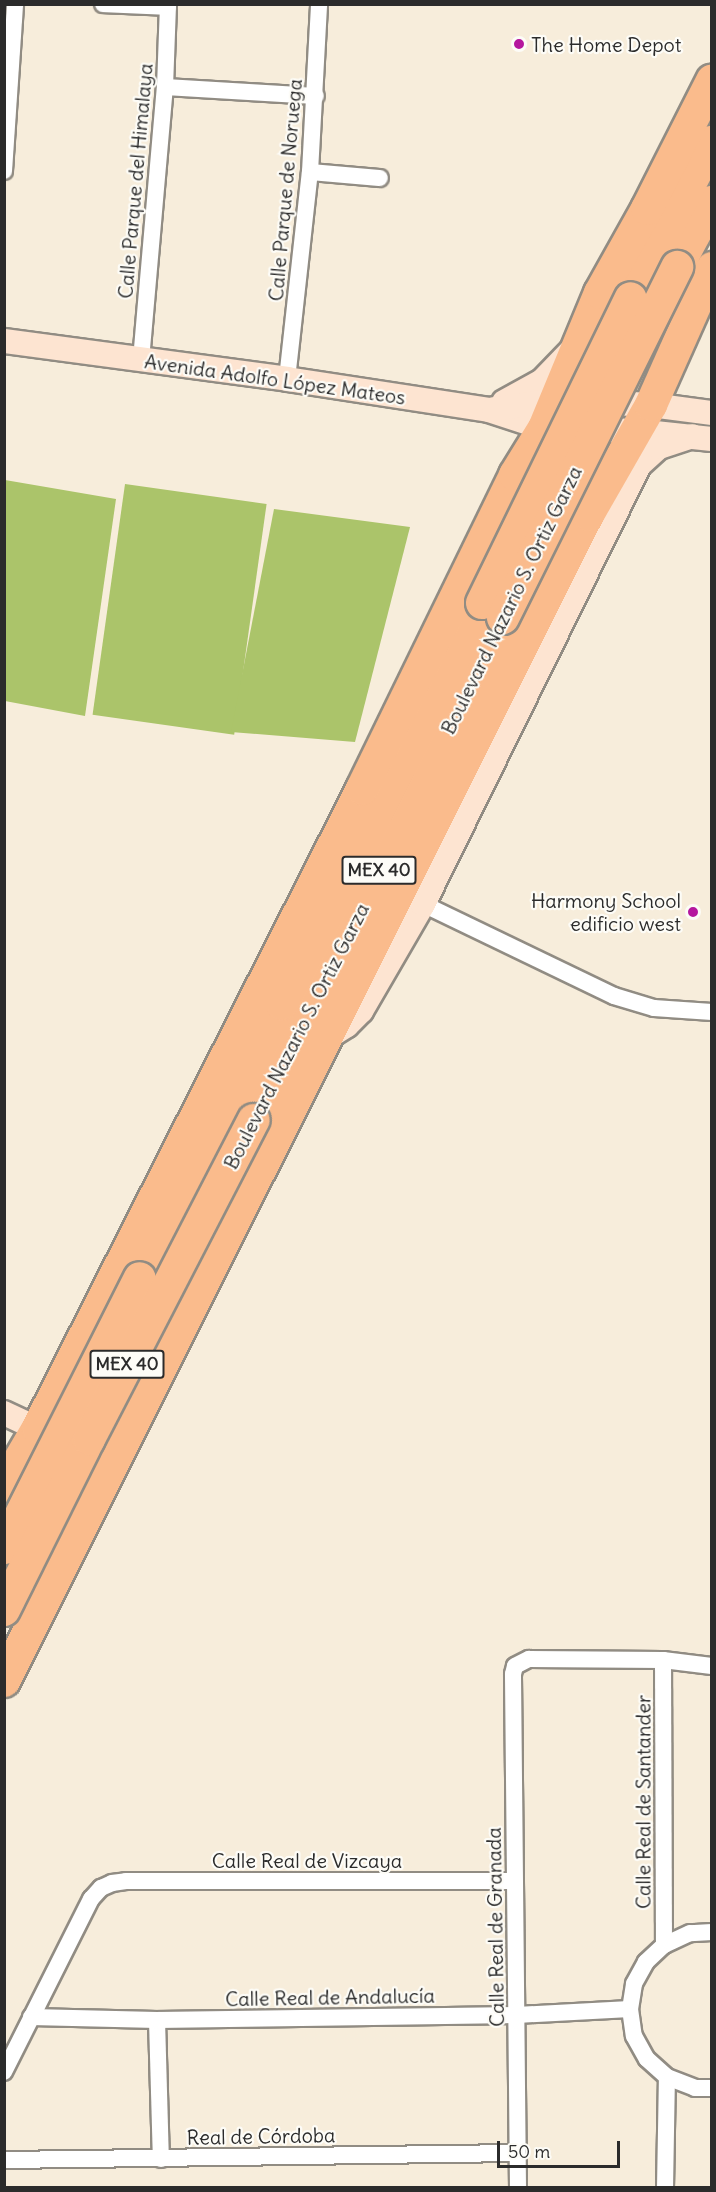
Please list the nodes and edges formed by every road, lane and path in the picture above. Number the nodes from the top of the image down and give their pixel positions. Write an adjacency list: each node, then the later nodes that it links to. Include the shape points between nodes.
1 (15, 4): 9 (street)
2 (103, 4): 4 (street)
3 (319, 4): 7 (street, Calle Parque de Noruega)
4 (168, 6): 6 (street, Calle Parque del Himalaya)
5 (711, 81): 14 (highway)
6 (165, 87): 7 (street); 18 (street, Calle Parque del Himalaya)
7 (316, 96): 10 (street, Calle Parque de Noruega)
8 (711, 142): 28 (highway, Boulevard Nazario S. Ortiz Garza / MEX 40, bridge, via 631,298)
9 (4, 171)
10 (310, 172): 11 (street); 19 (street, Calle Parque de Noruega)
11 (380, 178)
12 (711, 202): 28 (highway, Boulevard Nazario S. Ortiz Garza / MEX 40, bridge)
13 (711, 268): 15 (highway)
14 (600, 293): 15 (highway, via 606,313 615,325 635,335 650,338); 17 (highway)
15 (688, 321): 23 (highway)
16 (4, 341): 18 (street, Avenida Adolfo López Mateos)
17 (578, 345): 20 (highway); 21 (street, via 542,381)
18 (141, 360): 19 (street, Avenida Adolfo López Mateos)
19 (287, 379): 21 (street, Avenida Adolfo López Mateos)
20 (556, 400): 21 (street); 23 (street); 24 (highway)
21 (489, 410): 24 (street, Avenida Adolfo López Mateos)
22 (711, 413): 23 (street)
23 (643, 418): 24 (street, Avenida Adolfo López Mateos); 25 (street); 27 (highway)
24 (544, 428): 26 (highway)
25 (702, 437): 31 (street, via 659,447 639,465)
26 (515, 475): 27 (highway, via 552,478 579,499); 29 (highway)
27 (588, 515): 34 (highway)
28 (492, 611): 30 (highway, Boulevard Nazario S. Ortiz Garza / MEX 40); 32 (highway, Boulevard Nazario S. Ortiz Garza / MEX 40)
29 (362, 789): 30 (highway); 37 (highway)
30 (362, 844): 40 (highway, Boulevard Nazario S. Ortiz Garza / MEX 40, bridge)
31 (423, 904): 33 (street, via 614,996 654,1008); 34 (street, via 361,1011)
32 (324, 982): 35 (highway, via 310,1039); 41 (highway, Boulevard Nazario S. Ortiz Garza / MEX 40, bridge)
33 (711, 1012)
34 (328, 1037): 35 (highway)
35 (236, 1215): 38 (highway)
36 (4, 1413): 37 (street)
37 (38, 1428): 38 (street); 39 (highway)
38 (111, 1466): 44 (highway)
39 (4, 1486)
40 (4, 1548)
41 (4, 1610)
42 (663, 1660): 43 (street); 45 (street, Calle Real de Granada, via 529,1659 515,1666); 47 (street, Calle Real de Santander)
43 (711, 1666)
44 (4, 1681)
45 (514, 1881): 49 (street, Calle Real de Granada); 50 (street, Calle Real de Vizcaya, via 126,1881 101,1888 91,1899)
46 (711, 1932): 47 (street, via 690,1933)
47 (664, 1944): 48 (street, via 634,1984)
48 (630, 2009): 49 (street, Calle Real de Andalucía); 53 (street, via 634,2036 647,2059)
49 (517, 2015): 51 (street, Calle Real de Andalucía); 55 (street, Calle Real de Granada)
50 (31, 2017): 51 (street, Calle Real de Andalucía); 52 (street)
51 (157, 2020): 56 (street)
52 (4, 2072)
53 (667, 2077): 54 (street, via 695,2088); 59 (street)
54 (711, 2088)
55 (517, 2153): 56 (street, Real de Córdoba); 58 (street, Calle Real de Granada)
56 (161, 2159): 57 (street, Real de Córdoba)
57 (4, 2160)
58 (518, 2187)
59 (665, 2187)

